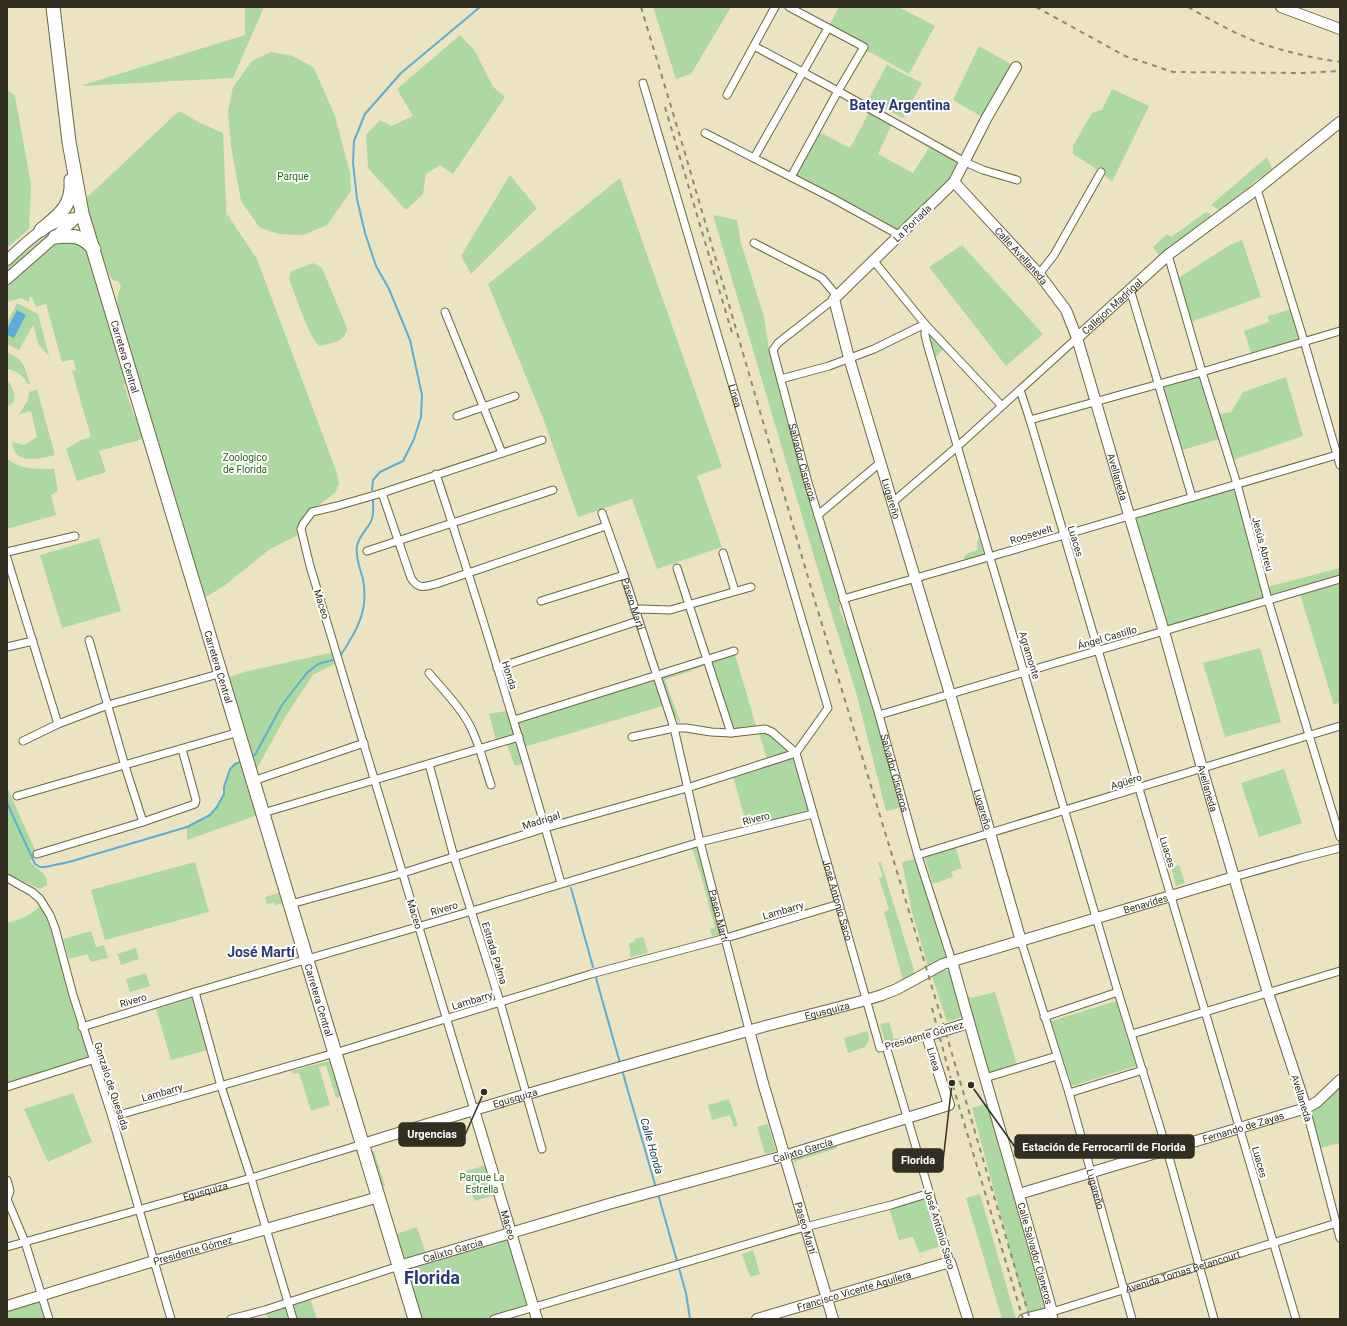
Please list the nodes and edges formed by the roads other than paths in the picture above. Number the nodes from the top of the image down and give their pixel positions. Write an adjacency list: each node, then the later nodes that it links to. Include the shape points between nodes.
1 (53, 7): 15 (highway, Carretera Central)
2 (775, 7): 7 (street)
3 (789, 7): 5 (street)
4 (1280, 7): 6 (street)
5 (828, 28): 9 (street); 11 (street, via 864,47)
6 (1340, 29)
7 (754, 46): 9 (street); 12 (street)
8 (1016, 67): 17 (street, La Portada)
9 (803, 72): 11 (street); 16 (street)
10 (643, 83): 119 (street, Línea, via 828,708)
11 (838, 91): 17 (street); 19 (street)
12 (726, 95)
13 (1340, 122): 22 (street, Callejon Madrigal)
14 (705, 133): 16 (street)
15 (69, 142): 23 (highway, Carretera Central); 24 (highway, via 71,195 67,206)
16 (754, 158): 19 (street)
17 (965, 162): 20 (street); 21 (street, La Portada)
18 (1101, 172): 32 (street, via 1054,255)
19 (790, 177): 25 (street)
20 (1017, 180)
21 (954, 182): 25 (street, La Portada); 32 (street, Calle Avellaneda)
22 (1257, 189): 29 (street, Callejon Madrigal); 40 (street)
23 (82, 217): 24 (street, via 61,221); 26 (street); 28 (highway, Carretera Central)
24 (41, 230): 30 (street)
25 (899, 235): 31 (street, La Portada)
26 (55, 238): 28 (highway, via 83,238); 33 (street)
27 (754, 243): 35 (street, via 822,278)
28 (94, 249): 100 (highway, Carretera Central)
29 (1168, 255): 34 (street, Callejon Madrigal); 43 (street, Jesús Abreu)
30 (7, 260)
31 (873, 260): 35 (street, La Portada); 37 (street)
32 (1039, 274): 39 (street, Calle Avellaneda, via 1066,310)
33 (7, 279)
34 (1130, 289): 39 (street, Callejon Madrigal); 45 (street)
35 (835, 298): 41 (street, La Portada, via 778,343); 42 (street, Lugareño)
36 (445, 312): 50 (street)
37 (925, 324): 42 (street); 49 (street); 54 (street, Agramonte, via 928,347)
38 (1340, 331): 40 (street)
39 (1078, 338): 46 (street, Callejon Madrigal); 48 (street, Avellaneda)
40 (1304, 341): 43 (street); 56 (street)
41 (773, 350): 44 (street, Salvador Cisneros)
42 (849, 358): 44 (street); 57 (street, Lugareño)
43 (1202, 372): 45 (street); 60 (street, Jesús Abreu)
44 (781, 379): 66 (street, Salvador Cisneros)
45 (1159, 384): 48 (street); 63 (street)
46 (1020, 390): 49 (street, Callejon Madrigal); 52 (street, Luaces)
47 (515, 396): 50 (street)
48 (1096, 402): 52 (street); 67 (street, Avellaneda)
49 (1001, 406): 54 (street, Callejon Madrigal)
50 (484, 407): 51 (street); 55 (street)
51 (457, 416)
52 (1030, 420): 70 (street, Luaces)
53 (542, 440): 55 (street)
54 (958, 446): 64 (street, Callejon Madrigal); 76 (street, Agramonte)
55 (502, 453): 59 (street)
56 (1338, 455): 58 (street); 60 (street, Roosevelt)
57 (881, 462): 64 (street, Lugareño); 66 (street)
58 (1340, 465)
59 (436, 474): 62 (street); 68 (street, Honda)
60 (1237, 484): 63 (street, Roosevelt); 86 (street, Jesús Abreu)
61 (553, 490): 68 (street)
62 (382, 493): 72 (street); 116 (street, Maceo, via 312,512 301,529)
63 (1192, 497): 67 (street, Roosevelt)
64 (893, 502): 81 (street, Lugareño)
65 (602, 513): 69 (street, Paseo Martí)
66 (818, 515): 85 (street, Salvador Cisneros)
67 (1129, 516): 70 (street, Roosevelt); 91 (street, Avellaneda)
68 (452, 522): 72 (street); 79 (street, Honda)
69 (606, 526): 79 (street); 80 (street, Paseo Martí)
70 (1064, 535): 76 (street, Roosevelt); 95 (street, Luaces)
71 (75, 536): 74 (street)
72 (398, 541): 73 (street); 79 (street, via 411,578 419,586)
73 (367, 551)
74 (7, 552)
75 (723, 553): 84 (street)
76 (989, 557): 81 (street, Roosevelt); 99 (street, Agramonte)
77 (7, 558): 93 (street)
78 (677, 568): 88 (street)
79 (469, 573): 98 (street, Honda)
80 (624, 575): 87 (street); 89 (street, Paseo Martí)
81 (915, 578): 85 (street, Roosevelt); 103 (street, Lugareño)
82 (1340, 579): 86 (street, Ángel Castillo)
83 (751, 587): 84 (street)
84 (735, 591): 88 (street)
85 (843, 599): 105 (street, Salvador Cisneros)
86 (1268, 600): 91 (street, Ángel Castillo); 112 (street, Jesús Abreu)
87 (541, 601)
88 (689, 605): 89 (street, via 670,610); 97 (street)
89 (635, 610): 90 (street, Paseo Martí)
90 (638, 621): 98 (street); 102 (street, Paseo Martí)
91 (1164, 631): 95 (street, Ángel Castillo); 122 (street, Avellaneda)
92 (88, 640): 104 (street)
93 (33, 641): 94 (street); 107 (street)
94 (7, 647)
95 (1098, 650): 99 (street, Ángel Castillo); 126 (street, Luaces)
96 (734, 651): 97 (street)
97 (706, 659): 102 (street); 111 (street)
98 (497, 668): 106 (street, Honda)
99 (1024, 672): 103 (street, Ángel Castillo); 129 (street, Agramonte)
100 (222, 673): 104 (street); 110 (highway, Carretera Central)
101 (429, 673): 117 (street, via 464,715)
102 (657, 676): 106 (street); 109 (street, Paseo Martí)
103 (950, 694): 105 (street, Ángel Castillo); 134 (street, Lugareño)
104 (108, 705): 107 (street); 121 (street)
105 (879, 715): 139 (street, Salvador Cisneros)
106 (514, 720): 113 (street, Honda)
107 (58, 724): 115 (street)
108 (1340, 726): 112 (street, Agüero)
109 (674, 728): 111 (street); 114 (street); 127 (street, Paseo Martí)
110 (239, 732): 118 (street); 124 (highway, Carretera Central)
111 (731, 732): 119 (street, via 765,729)
112 (1309, 735): 122 (street, Agüero); 135 (street, Jesús Abreu)
113 (519, 737): 117 (street); 133 (street, Honda)
114 (632, 737)
115 (23, 741)
116 (364, 743): 123 (street, Maceo); 124 (street)
117 (479, 748): 120 (street); 125 (street)
118 (182, 749): 121 (street); 132 (street, via 195,804)
119 (796, 753): 127 (street, Madrigal); 131 (street, José Antonio Saco)
120 (429, 764): 123 (street); 140 (street, Estrada Palma)
121 (125, 766): 128 (street); 132 (street)
122 (1202, 768): 126 (street, Agüero); 142 (street, Avellaneda)
123 (375, 779): 130 (street); 141 (street, Maceo)
124 (254, 780): 130 (highway, Carretera Central)
125 (491, 785)
126 (1139, 787): 129 (street, Agüero); 145 (street, Luaces)
127 (687, 788): 133 (street, Madrigal); 136 (street, Paseo Martí)
128 (17, 796)
129 (1065, 810): 134 (street, Agüero); 149 (street, Agramonte)
130 (263, 813): 146 (highway, Carretera Central)
131 (813, 814): 136 (street, Rivero); 147 (street, José Antonio Saco)
132 (143, 822): 138 (street)
133 (545, 828): 140 (street, Madrigal); 144 (street, Honda)
134 (990, 833): 139 (street, Agüero); 152 (street, Lugareño)
135 (1340, 837)
136 (700, 842): 144 (street, Rivero); 151 (street, Paseo Martí)
137 (1340, 848): 142 (street, Benavides)
138 (37, 854)
139 (918, 855): 154 (street, Salvador Cisneros)
140 (454, 857): 141 (street, Madrigal); 148 (street, Estrada Palma)
141 (402, 873): 146 (street, Madrigal); 150 (street, Maceo)
142 (1234, 877): 145 (street, Benavides); 158 (street, Avellaneda)
143 (7, 878): 165 (street, Gonzalo de Quesada, via 40,899 50,915)
144 (561, 884): 148 (street, Rivero)
145 (1171, 896): 149 (street, Benavides); 161 (street, Luaces)
146 (291, 904): 153 (highway, Carretera Central)
147 (839, 904): 151 (street, Lambarry); 159 (street, José Antonio Saco)
148 (472, 911): 150 (street, Rivero); 160 (street, Estrada Palma)
149 (1097, 918): 152 (street, Benavides); 157 (street, Agramonte)
150 (419, 926): 153 (street, Rivero); 163 (street, Maceo)
151 (726, 938): 160 (street, Lambarry, via 598,972); 166 (street, Paseo Martí)
152 (1021, 941): 154 (street, Benavides); 162 (street, Lugareño)
153 (306, 958): 156 (street, Rivero); 170 (highway, Carretera Central)
154 (952, 962): 159 (street, Egusquiza, via 943,964 897,989); 164 (street, Salvador Cisneros)
155 (1340, 971): 158 (street)
156 (195, 992): 165 (street, Rivero); 176 (street)
157 (1118, 992): 162 (street); 167 (street, Agramonte)
158 (1268, 993): 161 (street); 181 (street, Avellaneda)
159 (866, 1000): 166 (street, Egusquiza); 169 (street, José Antonio Saco)
160 (500, 1002): 163 (street, Lambarry); 179 (street, Estrada Palma)
161 (1205, 1012): 167 (street); 185 (street, Luaces)
162 (1044, 1017): 171 (street, Lugareño)
163 (446, 1019): 170 (street, Lambarry); 182 (street, Maceo)
164 (968, 1023): 168 (street, Presidente Gómez); 174 (street, Salvador Cisneros)
165 (82, 1027): 172 (street, Gonzalo de Quesada)
166 (749, 1030): 179 (street, Egusquiza); 189 (street, Paseo Martí)
167 (1132, 1034): 173 (street, Agramonte)
168 (927, 1036): 169 (street, Presidente Gómez); 180 (street, Línea)
169 (883, 1047): 184 (street, José Antonio Saco)
170 (335, 1053): 176 (street, Lambarry); 186 (highway, Carretera Central)
171 (1056, 1056): 174 (street); 178 (street, Lugareño)
172 (92, 1060): 177 (street); 183 (street, Gonzalo de Quesada)
173 (1143, 1070): 178 (street); 188 (street, Agramonte)
174 (985, 1078): 194 (street, Salvador Cisneros)
175 (1340, 1080): 181 (street, Fernando de Zayas, via 1317,1102)
176 (221, 1086): 183 (street, Lambarry); 191 (street)
177 (7, 1087)
178 (1069, 1093): 190 (street, Lugareño)
179 (527, 1095): 182 (street, Egusquiza); 187 (street, Estrada Palma)
180 (949, 1105): 184 (street, Calixto García)
181 (1306, 1108): 185 (street, Fernando de Zayas); 198 (street, Avellaneda)
182 (474, 1110): 186 (street, Egusquiza); 201 (street, Maceo)
183 (112, 1117): 197 (street, Gonzalo de Quesada)
184 (907, 1118): 189 (street, Calixto García); 193 (street, José Antonio Saco)
185 (1240, 1127): 188 (street, Fernando de Zayas); 204 (street, Luaces)
186 (363, 1144): 191 (street, Egusquiza); 195 (highway, Carretera Central)
187 (542, 1149)
188 (1167, 1150): 190 (street, Fernando de Zayas); 209 (street, Agramonte)
189 (784, 1156): 199 (street, Paseo Martí); 201 (street, Calixto García)
190 (1090, 1172): 194 (street, Fernando de Zayas); 210 (street, Lugareño)
191 (252, 1178): 197 (street, Egusquiza); 200 (street)
192 (7, 1180): 196 (street, via 10,1191)
193 (930, 1193): 199 (street); 207 (street, José Antonio Saco)
194 (1019, 1194): 216 (street, Calle Salvador Cisneros)
195 (379, 1197): 200 (street, Presidente Gómez); 208 (highway, Carretera Central)
196 (7, 1199): 203 (street)
197 (139, 1210): 203 (street, Egusquiza); 206 (street, Gonzalo de Quesada)
198 (1338, 1222): 202 (street, Avellaneda); 204 (street, Avenida Tomas Betancourt)
199 (805, 1227): 212 (street, Paseo Martí); 215 (street)
200 (266, 1230): 206 (street, Presidente Gómez); 213 (street)
201 (511, 1233): 208 (street, Calixto García); 215 (street, Maceo)
202 (1340, 1238)
203 (25, 1242): 205 (street, Egusquiza); 211 (street)
204 (1274, 1243): 209 (street, Avenida Tomas Betancourt); 230 (street, Luaces)
205 (7, 1247)
206 (154, 1261): 211 (street, Presidente Gómez); 218 (street, Gonzalo de Quesada)
207 (950, 1262): 212 (street, Francisco Vicente Aguilera); 226 (street, José Antonio Saco)
208 (399, 1266): 213 (street, Calixto García); 221 (highway, Carretera Central)
209 (1198, 1266): 210 (street, Avenida Tomas Betancourt); 229 (street, Agramonte)
210 (1123, 1290): 216 (street, Avenida Tomas Betancourt); 228 (street, Lugareño)
211 (42, 1295): 214 (street, Presidente Gómez); 217 (street)
212 (827, 1299): 224 (street, Francisco Vicente Aguilera); 225 (street, Paseo Martí)
213 (288, 1302): 219 (street, Calixto García); 220 (street)
214 (7, 1306)
215 (533, 1308): 222 (street); 223 (street, Maceo)
216 (1053, 1316): 227 (street, Avenida Tomas Betancourt)
217 (49, 1319)
218 (171, 1319)
219 (231, 1319)
220 (293, 1319)
221 (415, 1319)
222 (494, 1319)
223 (537, 1319)
224 (757, 1319)
225 (833, 1319)
226 (968, 1319)
227 (1024, 1319)
228 (1132, 1319)
229 (1214, 1319)
230 (1296, 1319)

